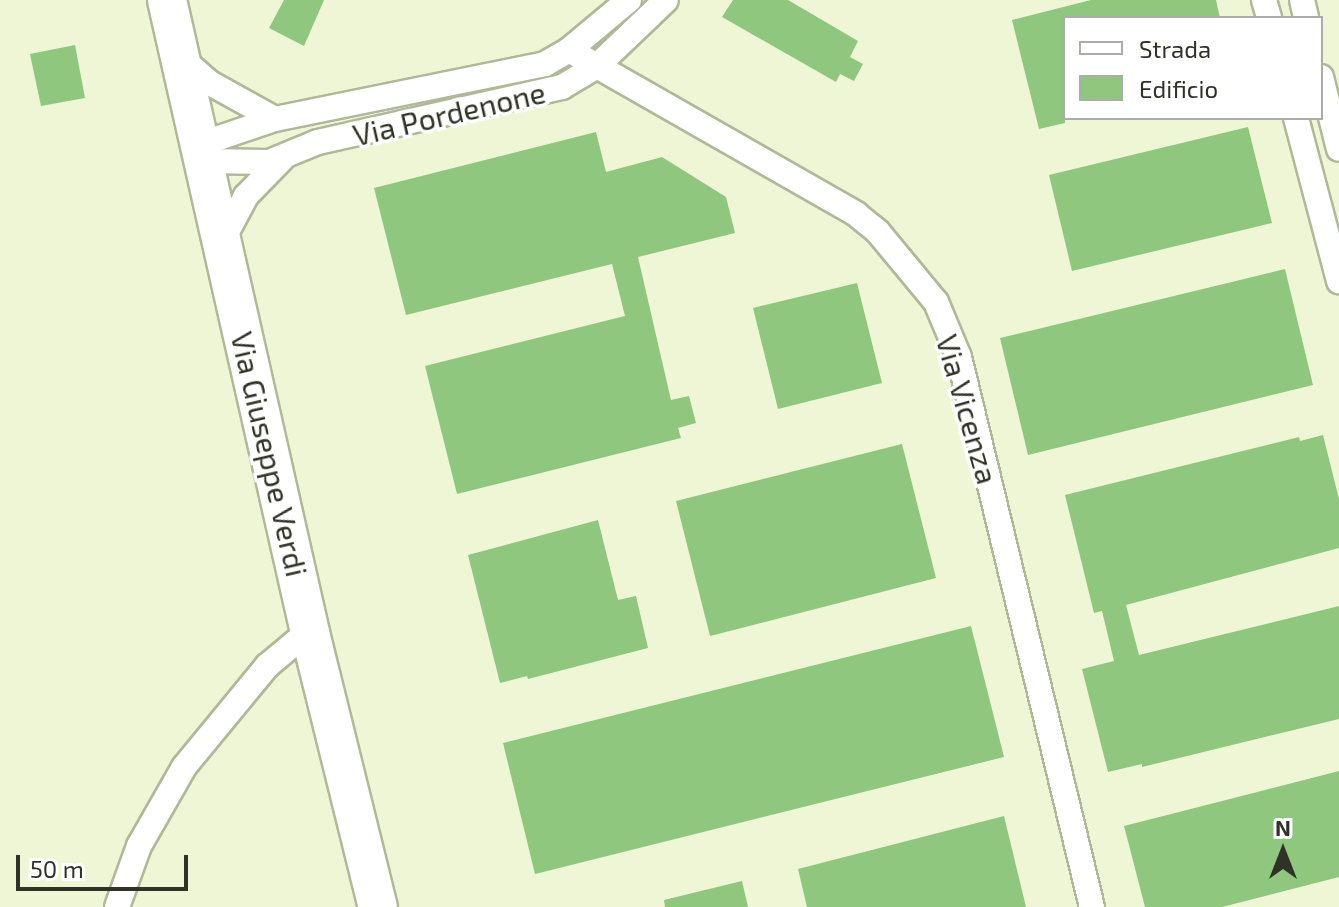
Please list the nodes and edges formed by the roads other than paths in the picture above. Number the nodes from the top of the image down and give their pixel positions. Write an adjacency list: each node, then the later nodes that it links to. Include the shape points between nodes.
1 (167, 0): 5 (main road, Via Giuseppe Verdi)
2 (629, 0): 4 (street, Via Pordenone)
3 (666, 0): 6 (street, Via Pordenone)
4 (569, 50): 6 (street, Via Vicenza); 8 (street, Via Pordenone, via 516,73)
5 (180, 57): 8 (street, via 210,83); 11 (main road, Via Giuseppe Verdi)
6 (597, 66): 12 (street, Via Pordenone, via 538,95 318,142); 18 (street, Via Vicenza, via 856,214 878,232 936,302 959,357)
7 (1323, 85): 10 (street)
8 (275, 119): 11 (street, Via Pordenone)
9 (1297, 120): 14 (street)
10 (1339, 149)
11 (202, 153): 12 (street, Via Pordenone, via 254,164); 13 (main road, Via Giuseppe Verdi)
12 (284, 157): 13 (street, via 246,196)
13 (222, 241): 15 (main road, Via Giuseppe Verdi)
14 (1339, 281)
15 (311, 637): 16 (street, via 296,642 267,666 184,767 139,846); 17 (main road, Via Giuseppe Verdi)
16 (117, 907)
17 (378, 907)
18 (1092, 907)

